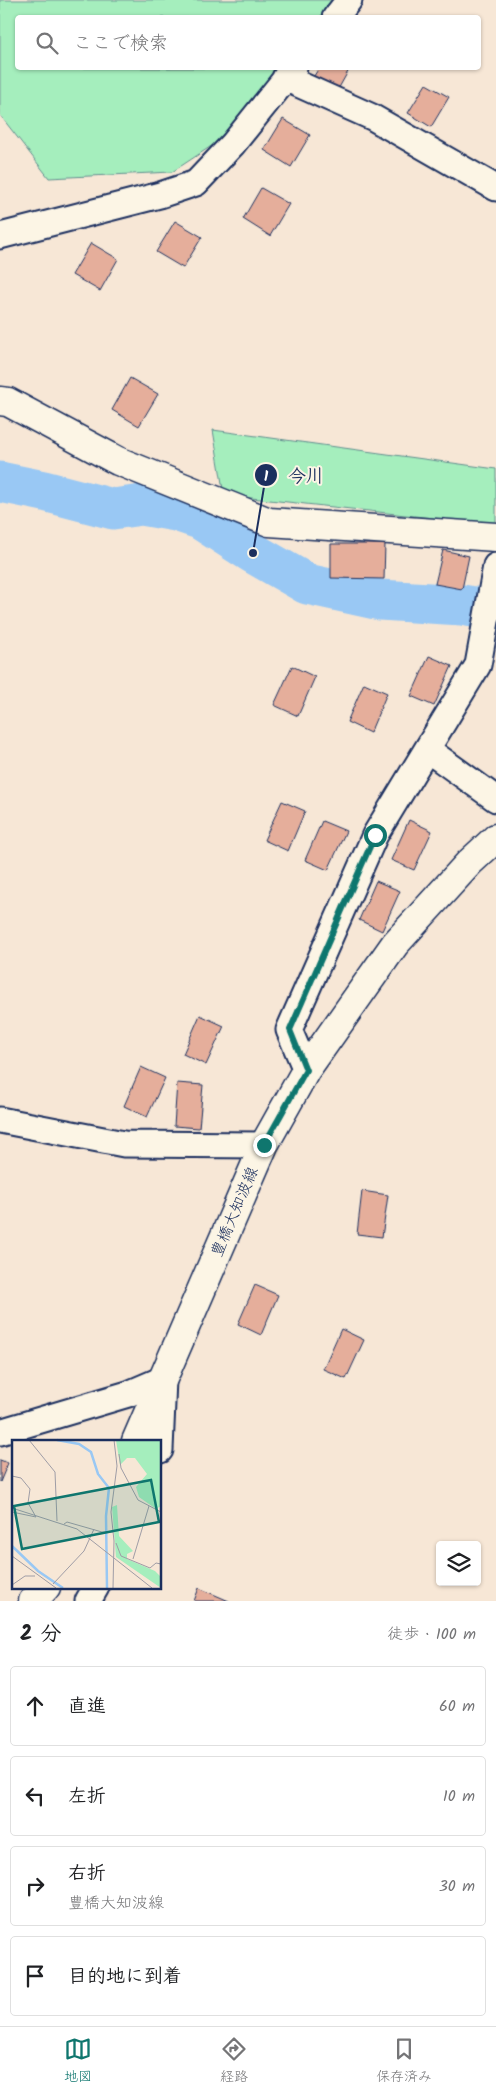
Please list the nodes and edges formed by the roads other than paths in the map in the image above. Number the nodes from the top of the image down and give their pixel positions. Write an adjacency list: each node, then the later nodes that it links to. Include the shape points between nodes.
1 (349, 0): 2 (street)
2 (337, 15)
3 (289, 73): 4 (street); 5 (street, via 233,144 196,183)
4 (496, 188)
5 (0, 236)
6 (0, 401): 7 (main road, via 8,402 118,461 269,522)
7 (496, 537)
8 (496, 566): 9 (street, via 478,665)
9 (428, 750): 10 (street); 12 (street, via 375,835 290,1030)
10 (496, 799)
11 (496, 838): 12 (main road, 豊橋大知波線, via 395,944)
12 (306, 1070): 14 (main road, 豊橋大知波線)
13 (0, 1120): 14 (street, via 124,1144)
14 (264, 1145): 15 (main road, 豊橋大知波線)
15 (163, 1379): 16 (street, via 128,1394); 17 (main road, 豊橋大知波線); 18 (street)
16 (0, 1432)
17 (136, 1440)
18 (160, 1440)
19 (45, 1588): 21 (main road)
20 (95, 1588): 22 (street)
21 (34, 1601)
22 (88, 1601)

